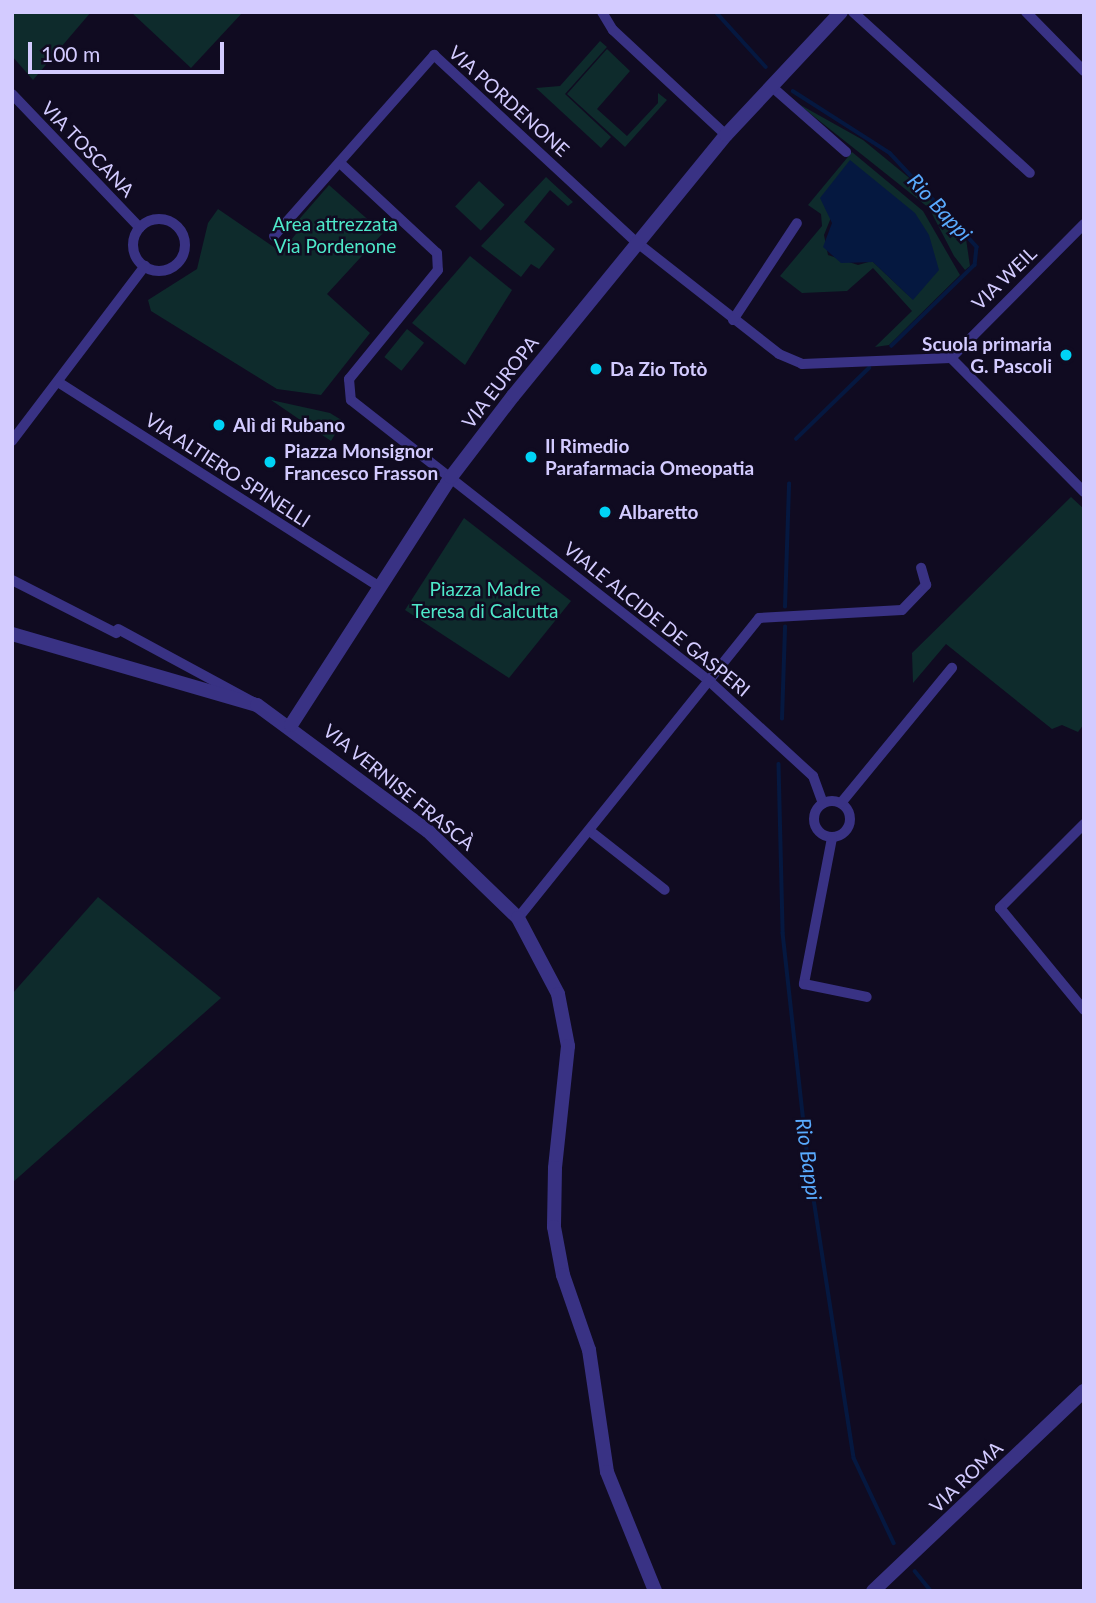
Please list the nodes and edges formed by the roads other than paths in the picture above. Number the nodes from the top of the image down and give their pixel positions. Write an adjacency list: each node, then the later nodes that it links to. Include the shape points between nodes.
1 (602, 12): 8 (street, via 613,30)
2 (841, 12): 6 (street, VIA EUROPA)
3 (853, 12): 11 (street)
4 (1026, 12): 5 (street)
5 (1084, 71)
6 (771, 86): 8 (street, VIA EUROPA); 9 (street)
7 (12, 94): 14 (street, VIA TOSCANA)
8 (726, 135): 16 (street, VIA EUROPA)
9 (846, 152)
10 (340, 163): 15 (street, VIA PORDENONE); 16 (street, VIA PORDENONE, via 435,55); 22 (street, via 437,253 438,261 347,390 361,409)
11 (1030, 173)
12 (797, 223): 18 (street)
13 (1084, 224): 19 (street, VIA WEIL)
14 (141, 228): 17 (street, via 134,248); 17 (street, via 164,220 185,239 183,257 170,269)
15 (274, 236)
16 (635, 241): 18 (street); 22 (street, VIA EUROPA)
17 (145, 266): 20 (street)
18 (733, 320): 19 (street, via 790,361)
19 (951, 358): 23 (street)
20 (58, 382): 21 (street); 26 (street, VIA ALTIERO SPINELLI)
21 (12, 441)
22 (451, 477): 26 (street, VIA EUROPA); 29 (street, VIALE ALCIDE DE GASPERI)
23 (1084, 492)
24 (920, 568): 29 (street, via 926,585 902,610 759,618)
25 (12, 580): 30 (street, VIA VERNISE FRASCÀ)
26 (380, 587): 31 (street, VIA EUROPA)
27 (12, 634): 30 (street, VIA VERNISE FRASCÀ)
28 (952, 668): 33 (street)
29 (707, 679): 32 (street, VIALE ALCIDE DE GASPERI, via 813,776); 35 (street)
30 (257, 705): 31 (street, VIA VERNISE FRASCÀ)
31 (291, 725): 38 (street, VIA VERNISE FRASCÀ, via 428,831)
32 (822, 803): 33 (street); 36 (street, VIALE ALCIDE DE GASPERI, via 813,819)
33 (841, 803): 36 (street, via 850,820)
34 (1084, 824): 40 (street, via 1000,908)
35 (590, 831): 37 (street); 38 (street)
36 (832, 838): 39 (street, via 804,984)
37 (665, 890)
38 (518, 918): 42 (street, VIA VERNISE FRASCÀ, via 558,994 568,1046 555,1168 554,1227 563,1275 589,1350 607,1472)
39 (867, 997)
40 (1084, 1010)
41 (1084, 1391): 43 (street, VIA ROMA)
42 (655, 1591)
43 (873, 1591)

